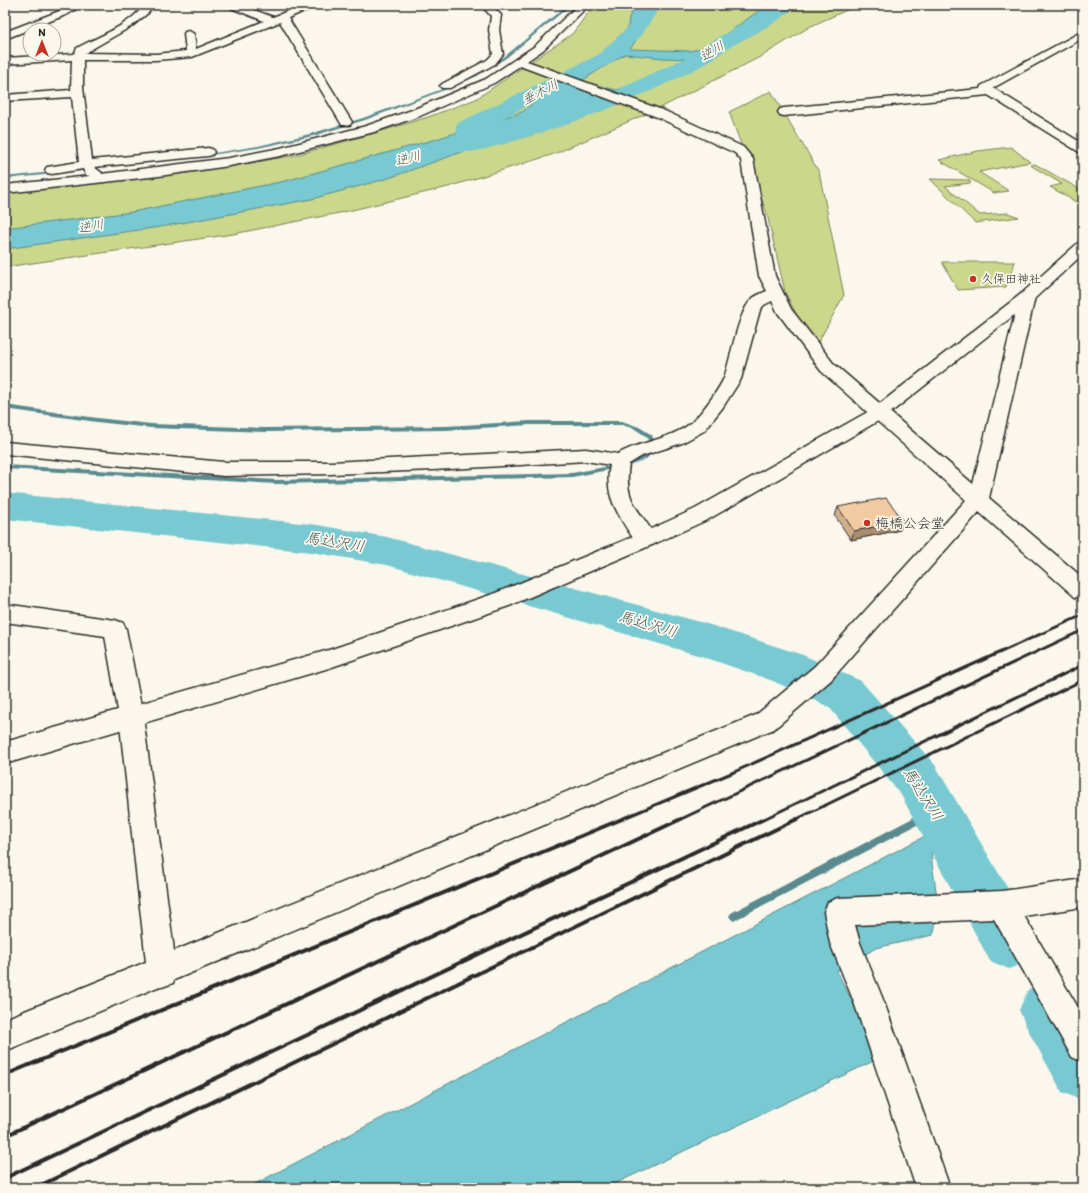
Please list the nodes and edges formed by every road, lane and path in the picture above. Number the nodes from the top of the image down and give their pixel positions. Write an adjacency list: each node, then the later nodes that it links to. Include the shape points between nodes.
1 (77, 5): 10 (street)
2 (148, 5): 12 (street, via 133,21 82,50)
3 (311, 5): 7 (street)
4 (486, 5): 15 (street, via 496,15 494,30 498,54 495,59)
5 (584, 5): 14 (street, via 539,48)
6 (234, 6): 7 (street)
7 (277, 19): 11 (street); 21 (street)
8 (189, 34): 11 (street)
9 (1083, 34): 16 (street, via 985,88)
10 (5, 36)
11 (192, 54): 12 (street, via 165,58)
12 (78, 57): 13 (street); 17 (street)
13 (5, 61)
14 (520, 62): 26 (street, via 490,81 416,113 370,129 303,146); 30 (street, via 661,114 739,150 747,159 767,274)
15 (436, 90)
16 (991, 91): 19 (street); 23 (street)
17 (77, 93): 18 (street); 25 (street)
18 (5, 98)
19 (784, 112)
20 (359, 118): 21 (street)
21 (346, 122): 22 (street)
22 (332, 126)
23 (1083, 149)
24 (222, 150): 25 (street)
25 (86, 164): 26 (street, via 91,172 100,174); 27 (street)
26 (213, 164): 28 (street)
27 (36, 172)
28 (5, 189)
29 (1083, 246): 31 (street)
30 (775, 293): 32 (street, via 784,310 827,367); 34 (street, via 758,302 752,310 732,379 717,403 697,426 675,439 635,452)
31 (1027, 297): 32 (street); 35 (street)
32 (880, 413): 35 (street); 36 (street, via 702,514)
33 (5, 448): 34 (street, via 224,469 362,467 586,456)
34 (620, 461): 36 (street, via 618,488 624,508)
35 (979, 499): 37 (street); 43 (street, via 823,673 765,722)
36 (647, 539): 39 (street, via 501,600 329,658)
37 (1083, 591)
38 (5, 613): 39 (street, via 115,630)
39 (131, 716): 40 (street); 43 (street)
40 (5, 753)
41 (1083, 893): 42 (street)
42 (991, 905): 45 (street); 46 (street, via 838,912 845,943 869,1002)
43 (162, 972): 44 (street)
44 (5, 1035)
45 (1083, 1046)
46 (933, 1188)

